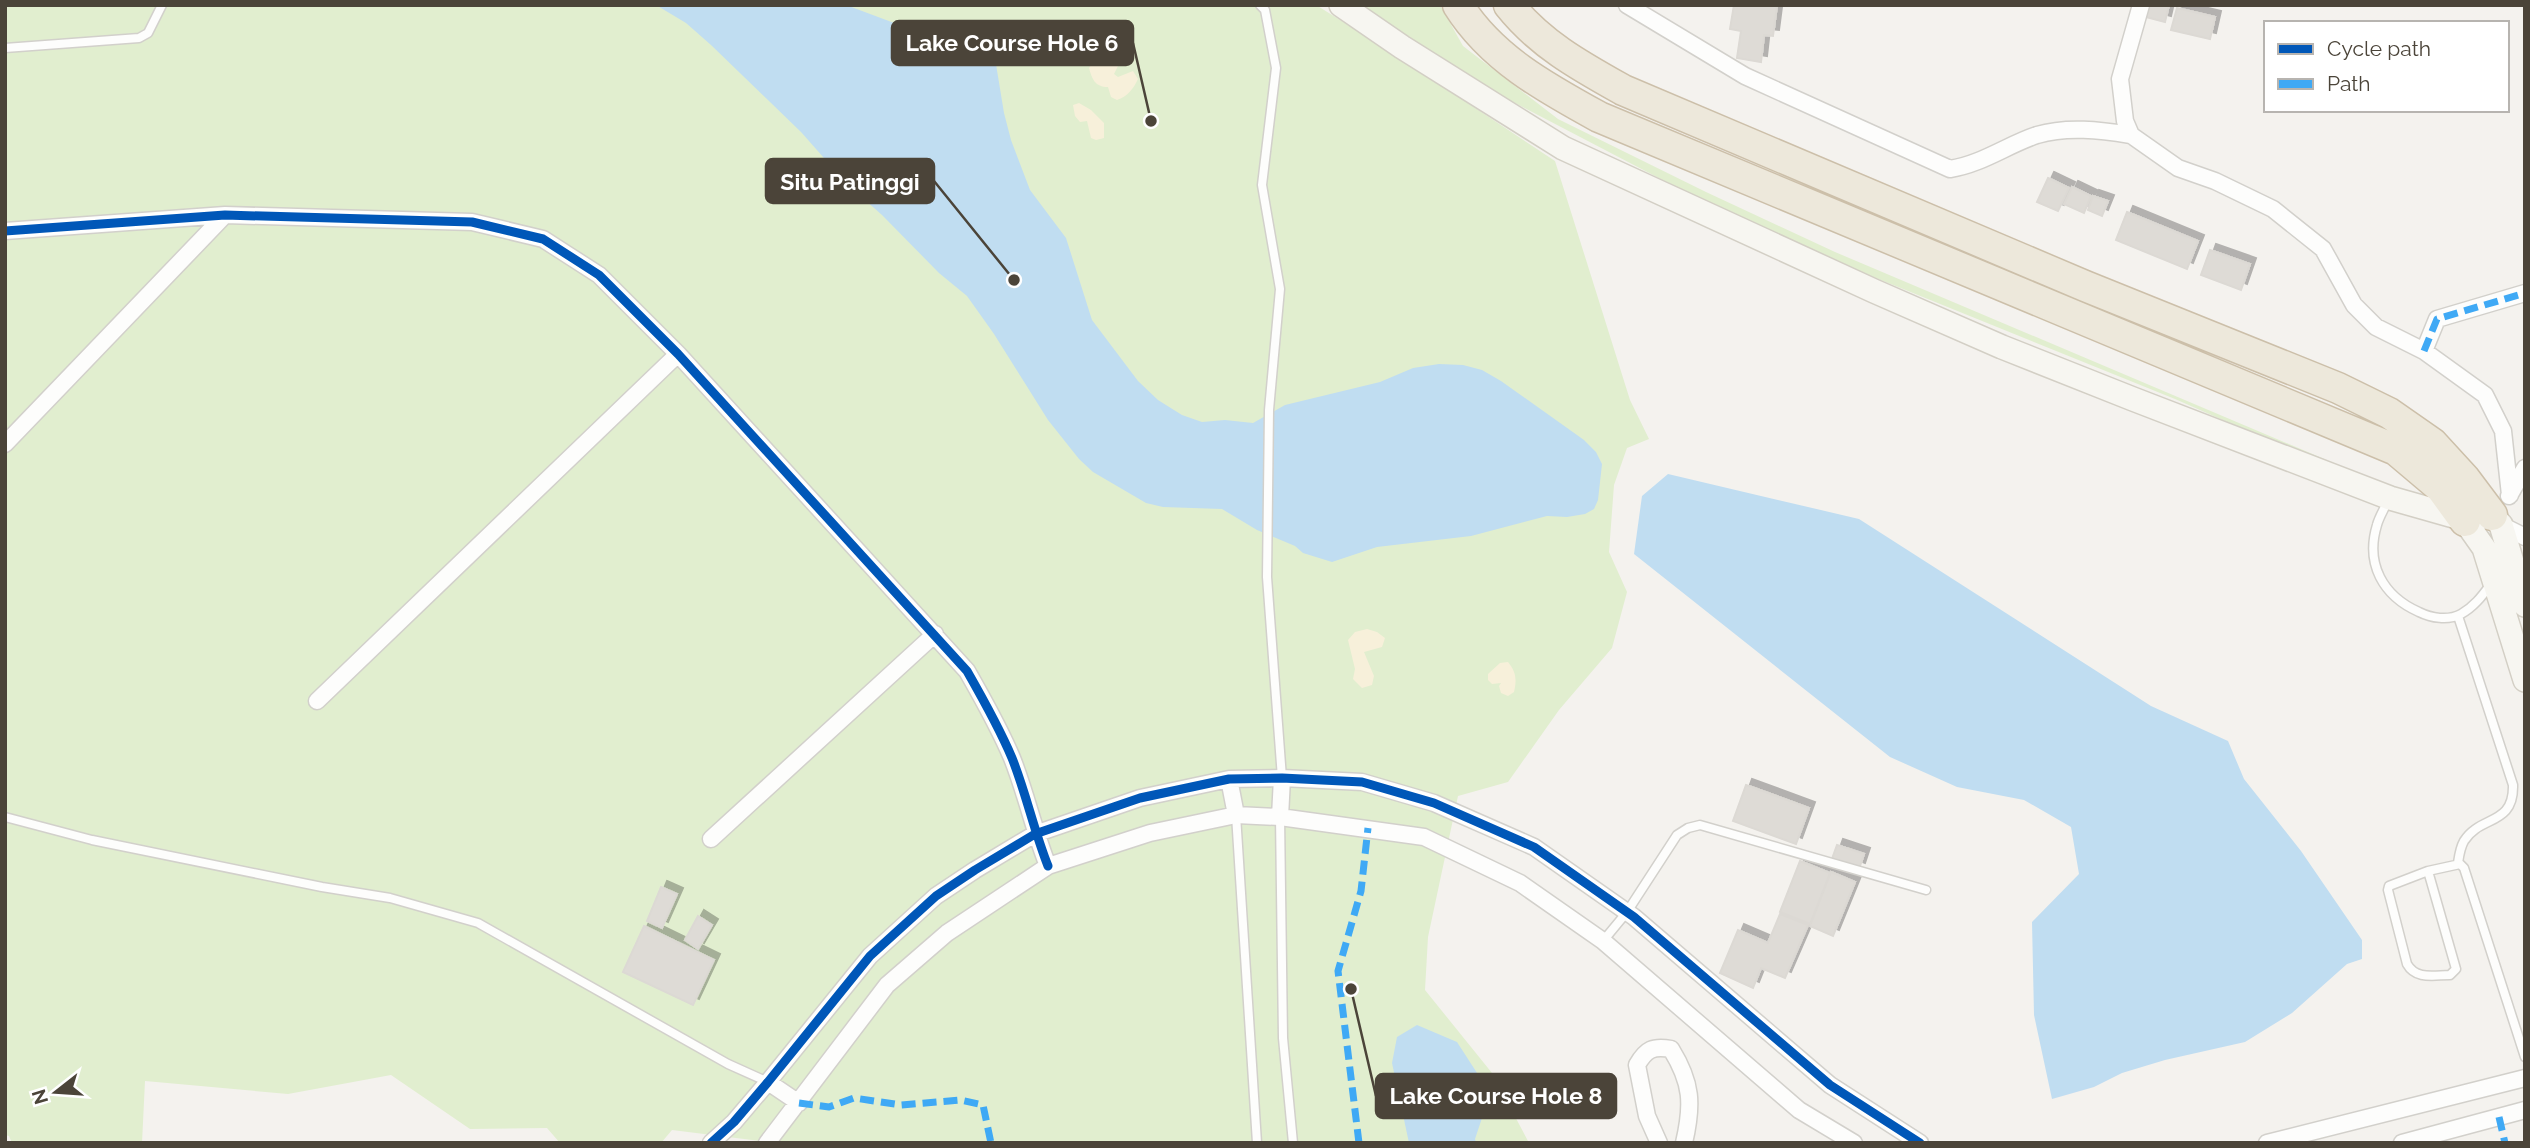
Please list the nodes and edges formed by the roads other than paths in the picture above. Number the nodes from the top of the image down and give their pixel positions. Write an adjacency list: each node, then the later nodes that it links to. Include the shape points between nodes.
1 (162, 5): 8 (lane, via 148,33 139,38)
2 (1260, 5): 26 (lane, via 1265,10 1276,68 1262,185 1280,289 1269,410 1267,577)
3 (1341, 5): 17 (main road, via 1563,148 2002,347)
4 (1458, 5): 18 (highway, via 1501,55 1542,86 1599,117 2396,450 2441,488)
5 (1509, 5): 18 (highway, via 1526,26 1563,56 1623,90 2389,413 2432,443)
6 (1627, 5): 9 (street, via 1745,76 1950,169 1969,166 2038,135 2095,129)
7 (2141, 5): 9 (street, via 2120,79)
8 (5, 48)
9 (2131, 135): 13 (street, via 2178,168 2273,209 2323,249 2354,305 2376,327)
10 (225, 215): 11 (street); 14 (street, via 472,222 544,239 599,275); 15 (street)
11 (5, 231)
12 (2525, 293): 13 (street, via 2437,319)
13 (2424, 351): 18 (street, via 2485,395 2503,431)
14 (678, 354): 23 (street); 25 (street)
15 (5, 444)
16 (2525, 468): 18 (street)
17 (2390, 498): 18 (main road); 22 (lane, via 2376,525 2374,553 2376,572 2386,590 2430,617)
18 (2492, 514): 19 (street); 20 (main road, via 2484,548); 21 (main road)
19 (2525, 537)
20 (2495, 580): 22 (lane, via 2474,606); 24 (main road)
21 (2525, 605)
22 (2458, 616): 33 (lane, via 2513,785 2508,808 2465,839)
23 (935, 634): 31 (street, via 967,671 996,721); 32 (street)
24 (2525, 680)
25 (317, 701)
26 (1282, 778): 27 (street); 30 (street); 37 (street, via 1362,782 1434,803 1534,847)
27 (1230, 779): 28 (street); 31 (street, via 1140,798)
28 (1236, 815): 30 (street); 34 (street, via 1150,833); 47 (lane)
29 (5, 817): 41 (lane, via 92,840 390,898 478,923)
30 (1280, 817): 38 (street, via 1424,837 1520,883); 48 (lane, via 1283,1038)
31 (1035, 834): 34 (street); 41 (street, via 936,896 870,956)
32 (711, 839)
33 (2458, 863): 35 (lane); 39 (lane, via 2464,868)
34 (1048, 866): 42 (street, via 947,933 887,985)
35 (2428, 871): 35 (lane, via 2456,965 2450,975 2420,975 2411,970 2388,890 2393,883)
36 (1926, 890): 37 (lane, via 1700,825 1677,835)
37 (1627, 912): 38 (lane); 52 (street, via 1830,1085)
38 (1603, 941): 51 (street, via 1800,1110)
39 (2525, 1057)
40 (2525, 1077): 44 (street)
41 (768, 1082): 42 (street); 45 (street)
42 (799, 1103): 46 (street)
43 (2525, 1110): 54 (street)
44 (2289, 1140): 53 (street)
45 (711, 1143)
46 (767, 1143)
47 (1257, 1143)
48 (1293, 1143)
49 (1659, 1143): 50 (street, via 1647,1116 1637,1065 1645,1052 1657,1046 1671,1049 1689,1087)
50 (1685, 1143)
51 (1854, 1143)
52 (1920, 1143)
53 (2267, 1143)
54 (2402, 1143)

